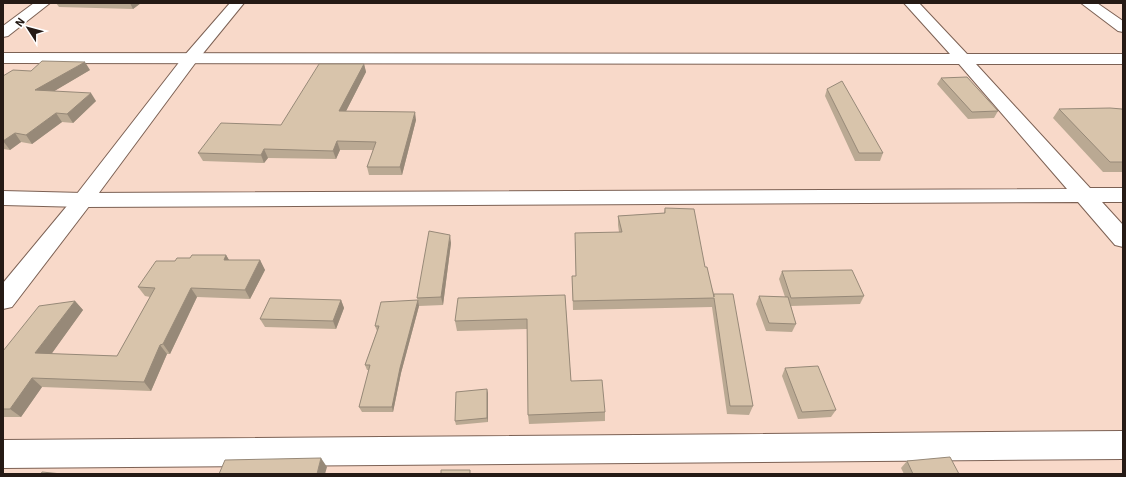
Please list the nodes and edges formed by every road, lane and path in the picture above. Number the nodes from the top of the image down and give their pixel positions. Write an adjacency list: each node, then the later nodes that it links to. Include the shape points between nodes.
1 (43, 3): 6 (street)
2 (237, 3): 8 (street)
3 (911, 3): 10 (street)
4 (1088, 3): 5 (street)
5 (1123, 28)
6 (3, 33)
7 (3, 58): 8 (street)
8 (190, 59): 10 (street); 14 (street)
9 (1123, 59): 10 (street)
10 (964, 60): 12 (street)
11 (1123, 195): 12 (street)
12 (1085, 196): 14 (street); 15 (street)
13 (3, 198): 14 (street)
14 (83, 200): 16 (street)
15 (1123, 239)
16 (3, 300)
17 (1123, 445): 18 (street)
18 (3, 454)

